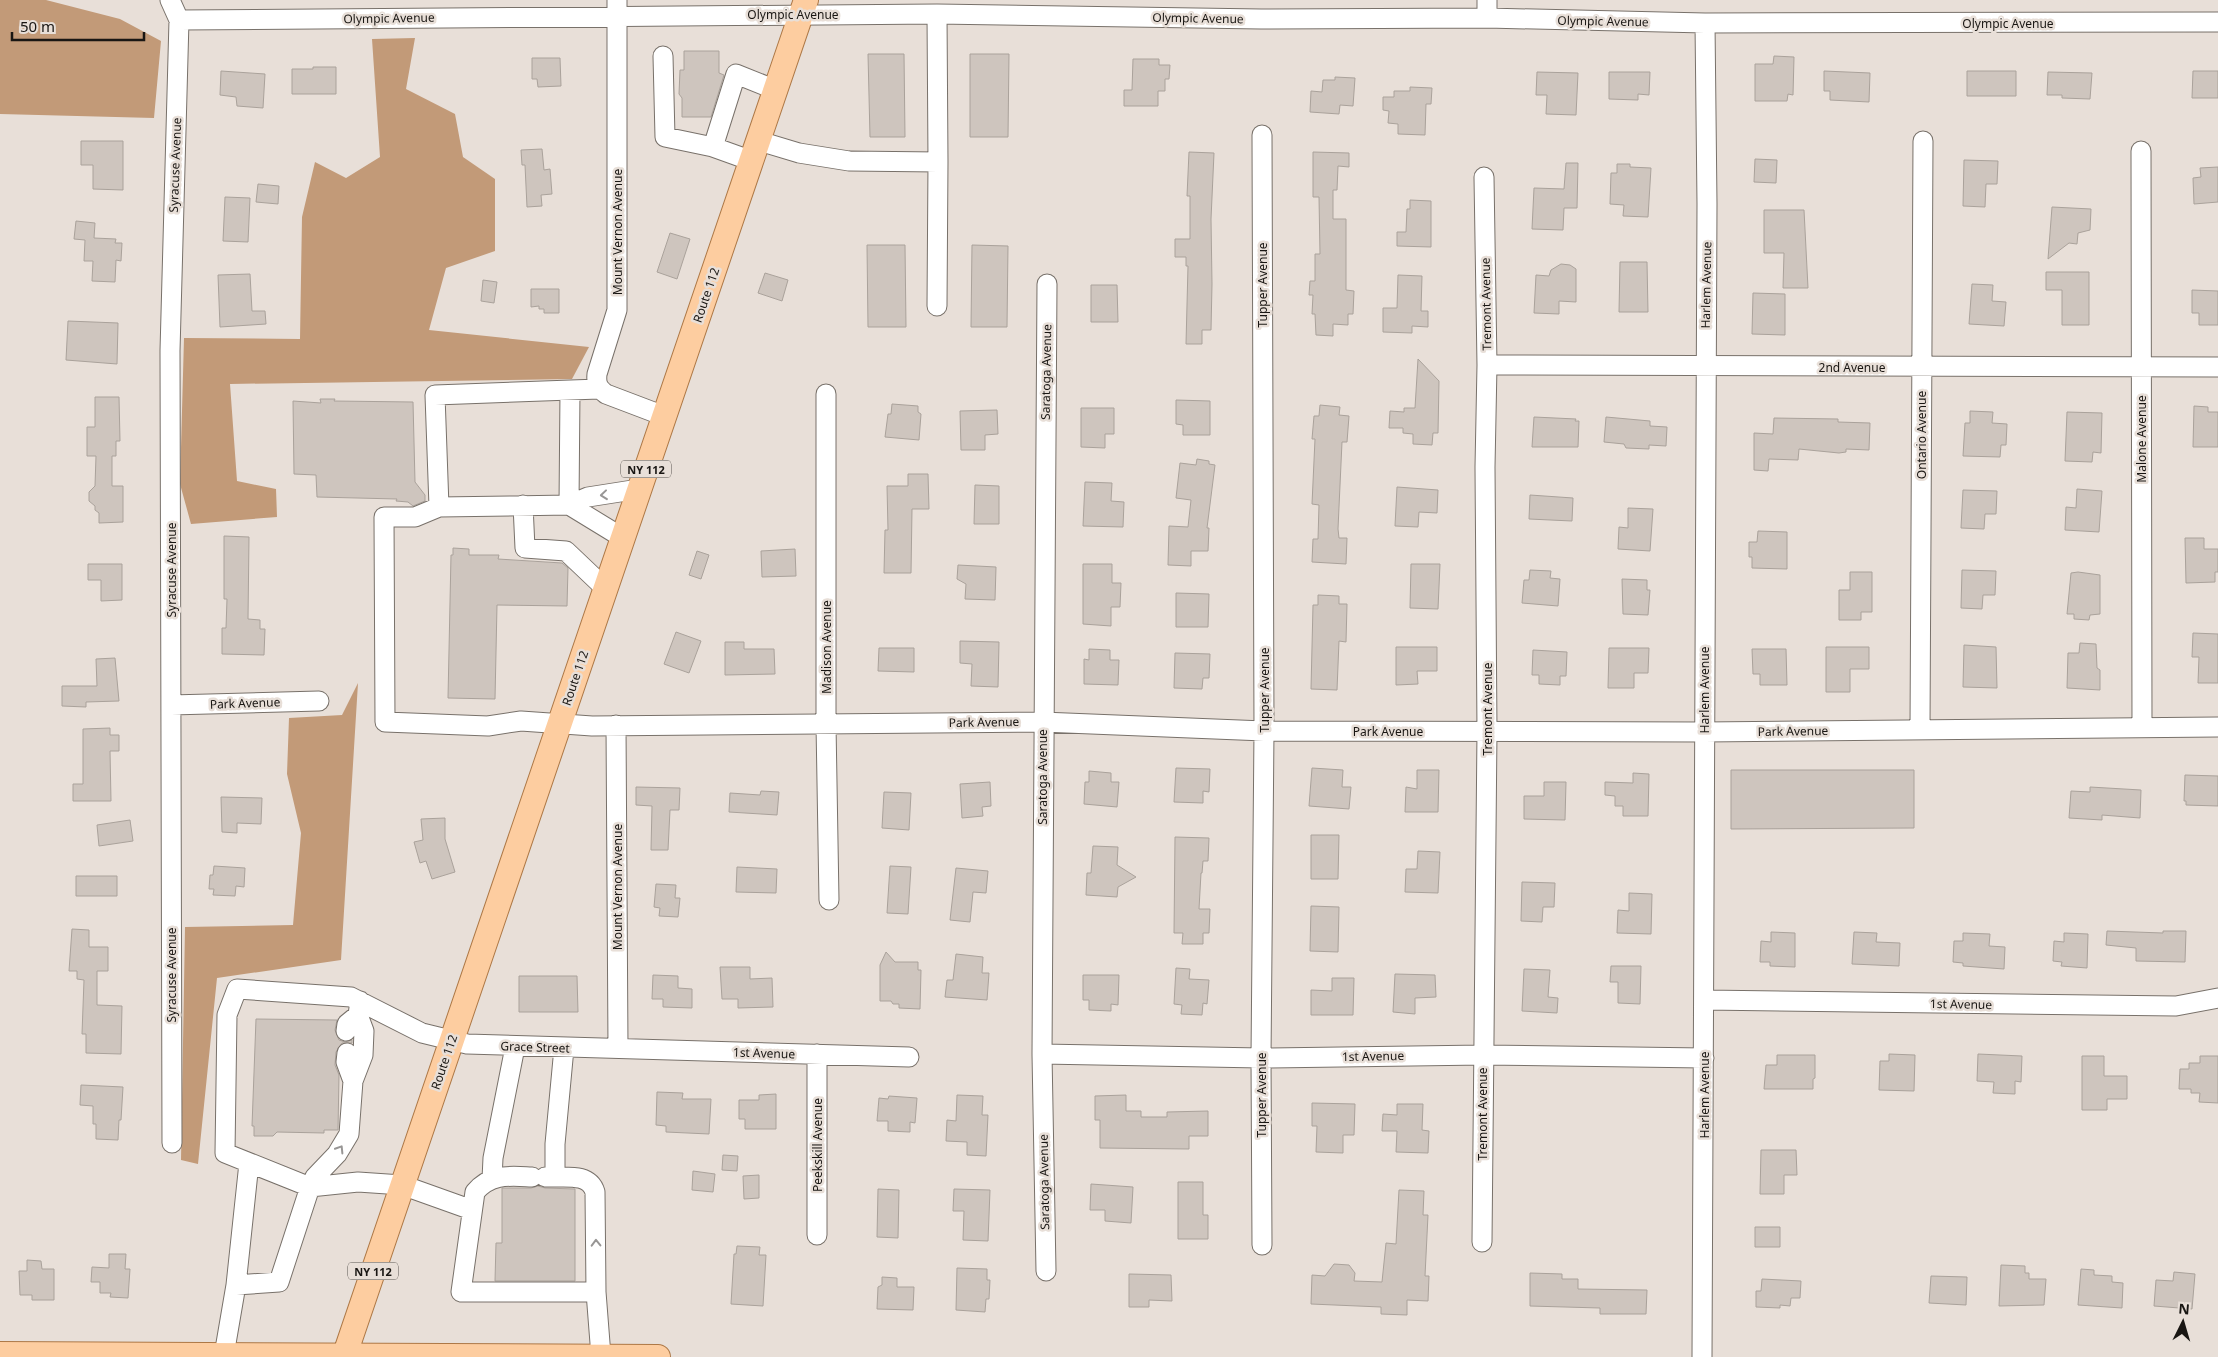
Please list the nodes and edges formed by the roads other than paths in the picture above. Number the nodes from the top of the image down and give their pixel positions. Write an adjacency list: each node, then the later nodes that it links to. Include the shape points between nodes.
1 (170, 0): 8 (street, Syracuse Avenue)
2 (804, 7): 3 (street, Olympic Avenue); 4 (street, Olympic Avenue); 12 (main road, Route 112 / NY 112)
3 (917, 7): 7 (street, Olympic Avenue)
4 (617, 8): 8 (street, Olympic Avenue); 27 (street, Mount Vernon Avenue, via 616,310 597,374)
5 (1018, 8): 6 (street, Olympic Avenue, via 1261,19); 7 (street, Olympic Avenue)
6 (1487, 9): 10 (street, Olympic Avenue)
7 (937, 14): 18 (street)
8 (179, 20): 38 (street, Syracuse Avenue, via 170,351)
9 (2218, 22): 10 (street, Olympic Avenue)
10 (1705, 23): 23 (street, Harlem Avenue, via 1707,204)
11 (663, 56): 15 (street, via 665,137)
12 (776, 90): 15 (street, via 736,74); 16 (main road, Route 112 / NY 112)
13 (1262, 135): 46 (street, Tupper Avenue)
14 (1923, 141): 24 (street, Ontario Avenue)
15 (713, 147): 16 (street)
16 (756, 151): 18 (street, via 849,161); 30 (main road, Route 112 / NY 112)
17 (2141, 151): 25 (street, Malone Avenue)
18 (938, 162): 21 (street)
19 (1484, 177): 22 (street, Tremont Avenue)
20 (1047, 284): 39 (street, Saratoga Avenue)
21 (937, 306)
22 (1486, 365): 23 (street, 2nd Avenue); 47 (street, Tremont Avenue)
23 (1704, 366): 24 (street, 2nd Avenue); 48 (street, Harlem Avenue)
24 (1921, 367): 25 (street, 2nd Avenue); 45 (street, Ontario Avenue)
25 (2141, 367): 26 (street, 2nd Avenue); 43 (street, Malone Avenue)
26 (2218, 367)
27 (599, 389): 28 (street); 30 (street)
28 (570, 391): 32 (street); 34 (street, via 435,395)
29 (826, 394): 41 (street, Madison Avenue)
30 (664, 416): 31 (main road, Route 112 / NY 112)
31 (639, 489): 32 (street, one-way to 32, via 588,497); 35 (main road, Route 112 / NY 112)
32 (569, 505): 33 (street); 35 (street)
33 (523, 506): 34 (street); 36 (street, via 526,548 566,551)
34 (439, 507): 40 (street, Park Avenue, via 415,517 384,517 385,722 488,726 521,721)
35 (623, 538): 36 (main road, Route 112 / NY 112)
36 (606, 589): 40 (main road, Route 112 / NY 112)
37 (319, 701): 38 (street, Park Avenue)
38 (171, 705): 66 (street, Syracuse Avenue)
39 (1042, 722): 41 (street, Park Avenue); 46 (street, Park Avenue); 60 (street, Saratoga Avenue)
40 (559, 724): 42 (street, Park Avenue); 54 (main road, Route 112 / NY 112)
41 (826, 724): 42 (street, Park Avenue); 49 (street, Madison Avenue)
42 (616, 726): 57 (street, Mount Vernon Avenue)
43 (2142, 726): 44 (street, Park Avenue); 45 (street, Park Avenue)
44 (2218, 727)
45 (1920, 729): 48 (street, Park Avenue)
46 (1264, 731): 47 (street, Park Avenue); 63 (street, Tupper Avenue)
47 (1487, 731): 48 (street, Park Avenue); 61 (street, Tremont Avenue)
48 (1704, 732): 51 (street, Harlem Avenue)
49 (829, 900)
50 (2218, 998): 51 (street, 1st Avenue, via 2176,1006)
51 (1704, 1000): 64 (street, Harlem Avenue)
52 (359, 1008): 53 (street, via 347,1024); 54 (street, Grace Street); 65 (street, via 364,1031 363,1056); 67 (street, Grace Street, via 351,997 237,989 227,1015 225,1153)
53 (346, 1032)
54 (451, 1041): 55 (street, Grace Street); 70 (main road, Route 112 / NY 112)
55 (515, 1047): 56 (street, Grace Street); 69 (street, via 493,1158)
56 (564, 1048): 57 (street, Grace Street); 68 (street, via 555,1144)
57 (618, 1048): 59 (street, 1st Avenue)
58 (346, 1052): 65 (street)
59 (817, 1054): 62 (street, 1st Avenue); 73 (street, Peekskill Avenue)
60 (1042, 1054): 63 (street, 1st Avenue); 76 (street, Saratoga Avenue)
61 (1483, 1055): 63 (street, 1st Avenue); 64 (street, 1st Avenue); 74 (street, Tremont Avenue)
62 (909, 1057)
63 (1261, 1058): 75 (street, Tupper Avenue)
64 (1704, 1058): 84 (street, Harlem Avenue)
65 (353, 1081): 71 (street, one-way to 65, via 315,1177 338,1154 349,1134)
66 (172, 1143)
67 (249, 1163): 71 (street); 77 (street)
68 (544, 1177): 69 (street, via 500,1176); 78 (street, one-way to 68, via 595,1192 592,1184 585,1178)
69 (492, 1179): 72 (street, via 475,1192)
70 (402, 1185): 71 (street, via 358,1182); 72 (street); 81 (main road, Route 112 / NY 112)
71 (310, 1187): 77 (street, via 278,1282)
72 (472, 1210): 78 (street, via 461,1292)
73 (817, 1235)
74 (1482, 1242)
75 (1262, 1245)
76 (1046, 1271)
77 (236, 1284): 80 (street)
78 (596, 1292): 82 (street)
79 (0, 1354): 80 (main road)
80 (224, 1355): 81 (main road)
81 (344, 1356): 82 (main road)
82 (601, 1356): 83 (main road)
83 (658, 1357)
84 (1702, 1357)

